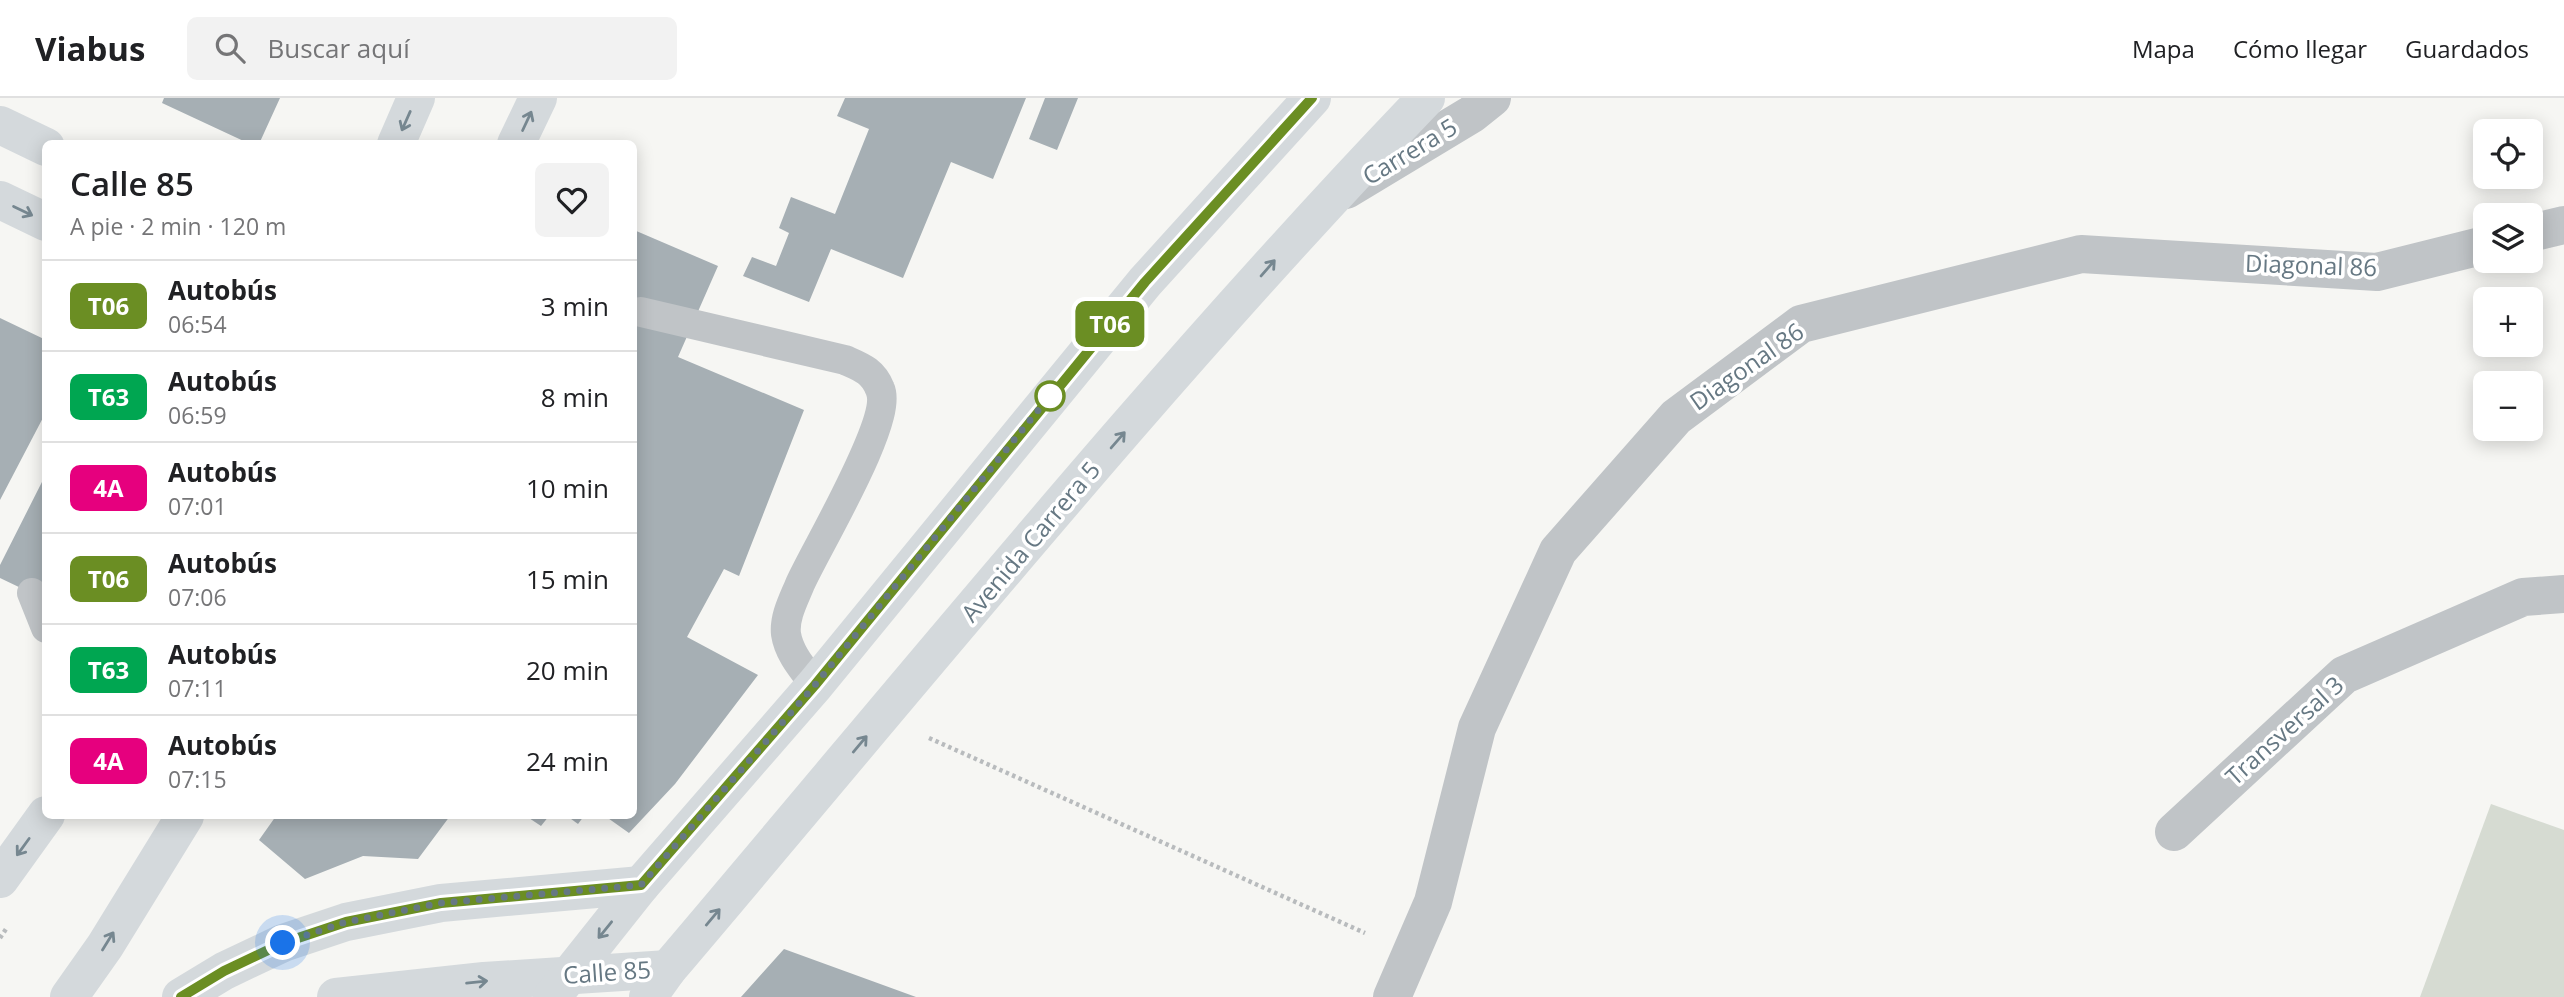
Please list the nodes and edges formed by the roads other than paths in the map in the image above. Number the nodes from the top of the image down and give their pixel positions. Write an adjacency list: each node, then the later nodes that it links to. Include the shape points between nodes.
1 (416, 98): 7 (main road, one-way to 7)
2 (538, 98): 8 (main road, one-way to 2)
3 (1312, 98): 20 (main road, via 1145,282)
4 (1426, 98): 11 (main road, Avenida Carrera 5)
5 (1492, 98): 11 (street, Carrera 5)
6 (0, 125): 9 (main road)
7 (398, 140)
8 (518, 140)
9 (42, 145)
10 (0, 200): 12 (main road, one-way to 12)
11 (1326, 202): 26 (main road, Avenida Carrera 5, one-way to 11, via 1090,472)
12 (42, 220)
13 (2564, 225): 14 (street)
14 (2543, 230)
15 (2473, 248): 31 (street, Diagonal 86, via 2377,272 2081,254 1801,324 1676,417 1558,551 1477,728 1433,902)
16 (641, 312): 20 (lane, via 845,360 871,372 882,391 881,415 865,455 789,609 786,633 792,653)
17 (32, 593): 19 (lane)
18 (2564, 594): 23 (street, Transversal 3, via 2523,597 2344,675)
19 (42, 618)
20 (815, 685): 25 (main road)
21 (43, 819): 24 (main road, one-way to 24)
22 (183, 819): 28 (main road, one-way to 22)
23 (2174, 832)
24 (0, 879)
25 (641, 885): 27 (main road, one-way to 27); 29 (main road, via 441,903 346,922 259,954)
26 (658, 983): 27 (main road, Calle 85)
27 (561, 986): 30 (main road, Calle 85, one-way to 27, via 484,981)
28 (69, 997)
29 (181, 997)
30 (336, 997)
31 (1392, 997)

